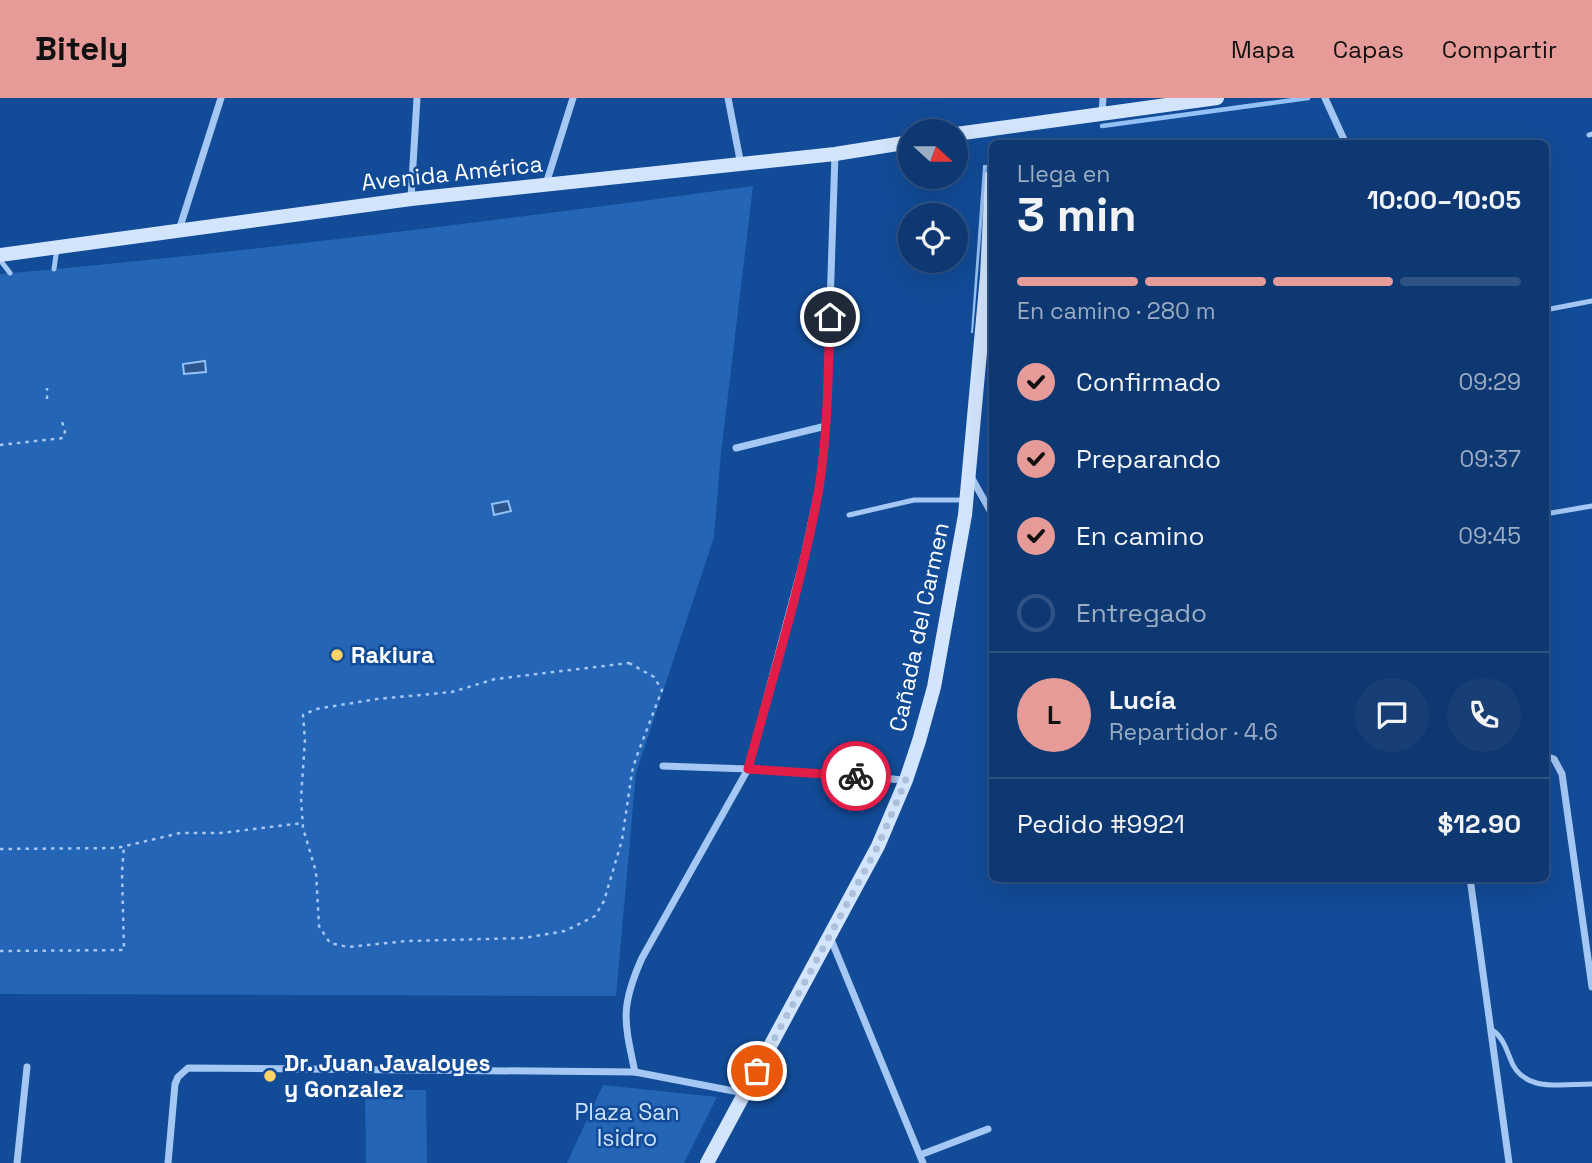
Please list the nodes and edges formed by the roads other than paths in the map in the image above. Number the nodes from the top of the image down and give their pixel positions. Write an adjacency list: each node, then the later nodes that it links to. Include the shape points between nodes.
1 (221, 98): 18 (street)
2 (416, 98): 17 (street)
3 (573, 98): 16 (street)
4 (728, 98): 15 (street)
5 (1103, 98): 8 (street)
6 (1217, 98): 8 (main road)
7 (1325, 98): 12 (street)
8 (1102, 114): 9 (main road)
9 (995, 128): 10 (main road); 11 (main road)
10 (968, 132)
11 (994, 140)
12 (1344, 140)
13 (898, 144): 14 (main road, Avenida América)
14 (835, 154): 15 (main road, Avenida América); 26 (street)
15 (741, 164): 16 (main road, Avenida América)
16 (546, 186): 17 (main road, Avenida América)
17 (411, 199): 18 (main road, Avenida América)
18 (179, 231): 20 (main road, Avenida América)
19 (989, 236): 28 (main road, Cañada del Carmen)
20 (57, 247): 21 (main road, Avenida América); 22 (lane)
21 (0, 258): 23 (lane)
22 (54, 269)
23 (10, 273)
24 (1592, 301): 25 (lane)
25 (1549, 309)
26 (826, 426): 27 (street); 36 (street, via 803,561)
27 (736, 448)
28 (970, 475): 29 (main road, Cañada del Carmen); 31 (street)
29 (967, 500): 33 (lane, via 914,500); 37 (main road, Cañada del Carmen, via 934,687)
30 (1592, 506): 32 (lane)
31 (989, 509)
32 (1549, 513)
33 (849, 515)
34 (1549, 757): 40 (street, via 1562,774)
35 (663, 766): 36 (street)
36 (748, 769): 37 (street); 43 (street, via 631,981 624,1021)
37 (906, 780): 39 (main road, Cañada del Carmen, via 878,846)
38 (1471, 882): 41 (street)
39 (830, 936): 45 (main road, Cañada del Carmen); 47 (street)
40 (1592, 987)
41 (1492, 1030): 44 (lane, via 1524,1080 1538,1085); 51 (street)
42 (27, 1067): 48 (street)
43 (635, 1072): 45 (street); 49 (street, via 188,1068 175,1084)
44 (1592, 1084)
45 (745, 1093): 50 (main road, Cañada del Carmen)
46 (988, 1129): 47 (street)
47 (921, 1159)
48 (17, 1163)
49 (168, 1163)
50 (707, 1163)
51 (1509, 1163)

